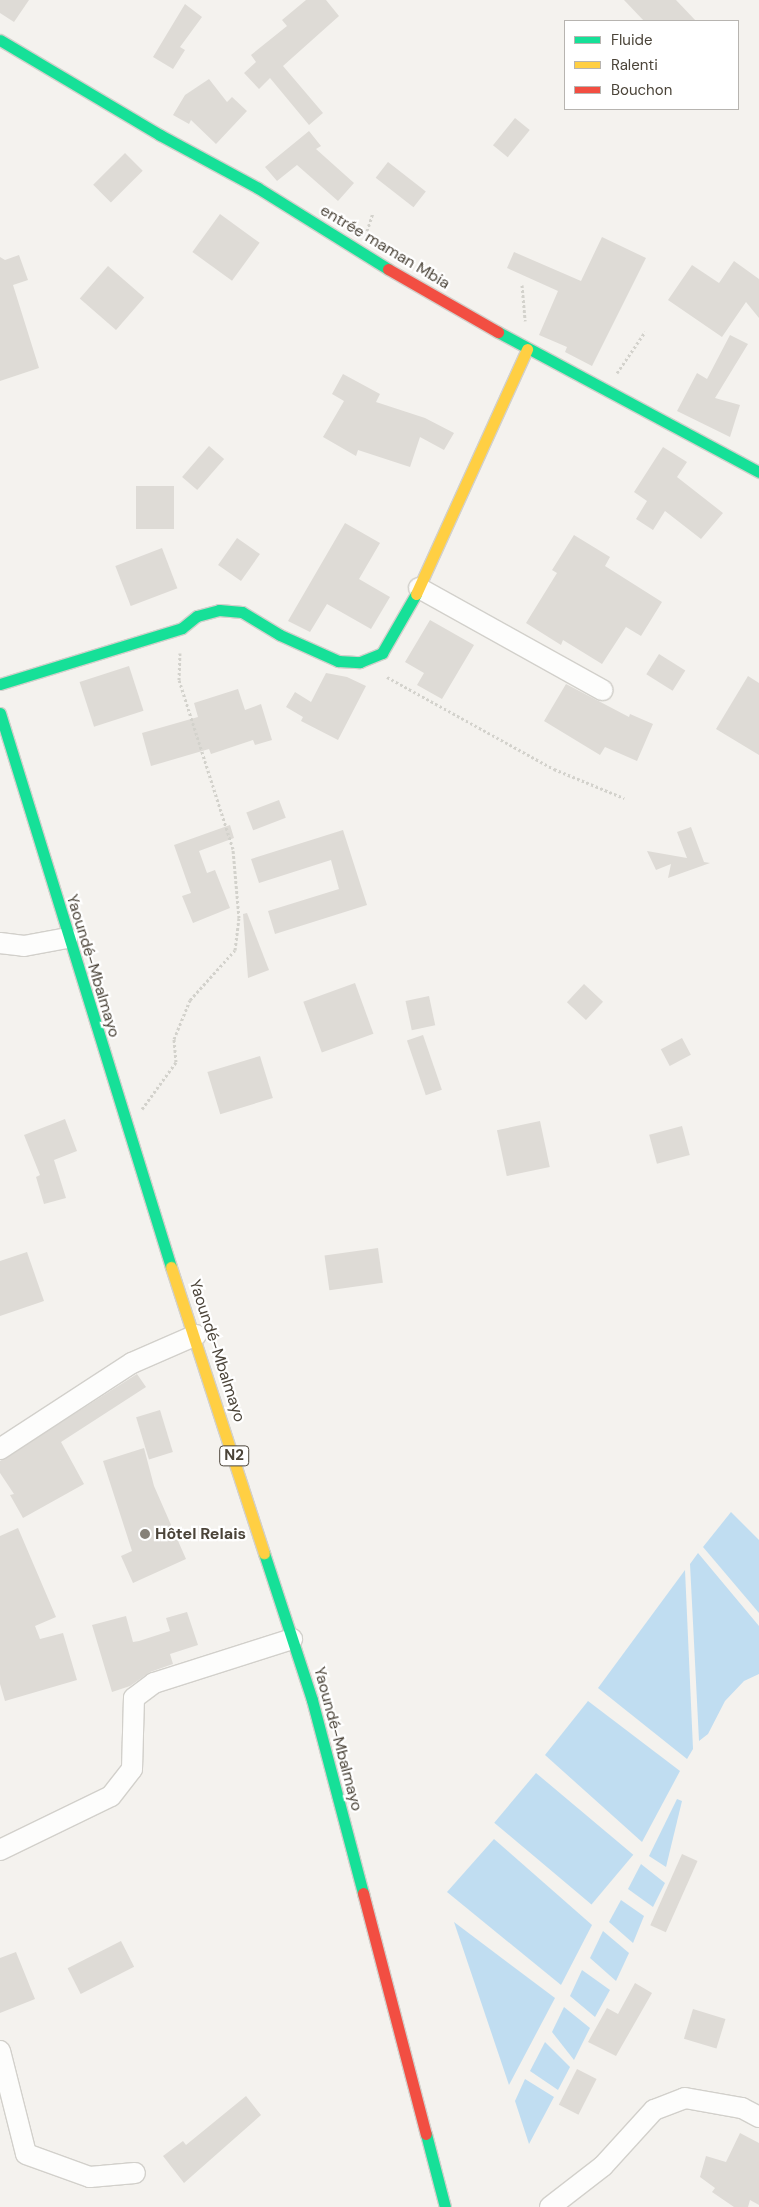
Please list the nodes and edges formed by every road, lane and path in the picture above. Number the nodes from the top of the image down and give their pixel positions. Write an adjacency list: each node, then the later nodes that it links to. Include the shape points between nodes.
1 (0, 40): 4 (main road, entrée maman Mbia, via 160,135 258,188 360,253)
2 (522, 285): 4 (path)
3 (645, 332): 5 (path)
4 (527, 349): 5 (main road, entrée maman Mbia); 7 (main road)
5 (604, 392): 6 (main road, entrée maman Mbia)
6 (759, 472)
7 (419, 588): 9 (main road, via 382,653); 11 (street)
8 (182, 628): 9 (main road, via 197,616 219,610 242,612 280,635 338,661); 10 (main road); 16 (path, via 179,680 233,849 239,918 236,950 190,1000 174,1039 176,1062 152,1100 136,1116)
9 (360, 662): 13 (path, via 554,769)
10 (0, 684)
11 (602, 690)
12 (0, 712): 14 (main road, Yaoundé-Mbalmayo / N2)
13 (624, 798)
14 (67, 938): 15 (street, via 24,946); 16 (main road, Yaoundé-Mbalmayo / N2)
15 (0, 943)
16 (123, 1119): 17 (main road, Yaoundé-Mbalmayo / N2)
17 (196, 1335): 18 (street, via 132,1363); 19 (main road, Yaoundé-Mbalmayo / N2)
18 (0, 1449)
19 (292, 1639): 20 (street, via 154,1683 134,1698 132,1769 111,1796); 24 (main road, Yaoundé-Mbalmayo / N2, via 312,1700)
20 (0, 1850)
21 (0, 2051): 23 (street, via 26,2154 90,2177)
22 (759, 2116): 25 (street, via 742,2108 685,2098 654,2110 603,2166)
23 (135, 2173)
24 (445, 2207)
25 (550, 2207)

